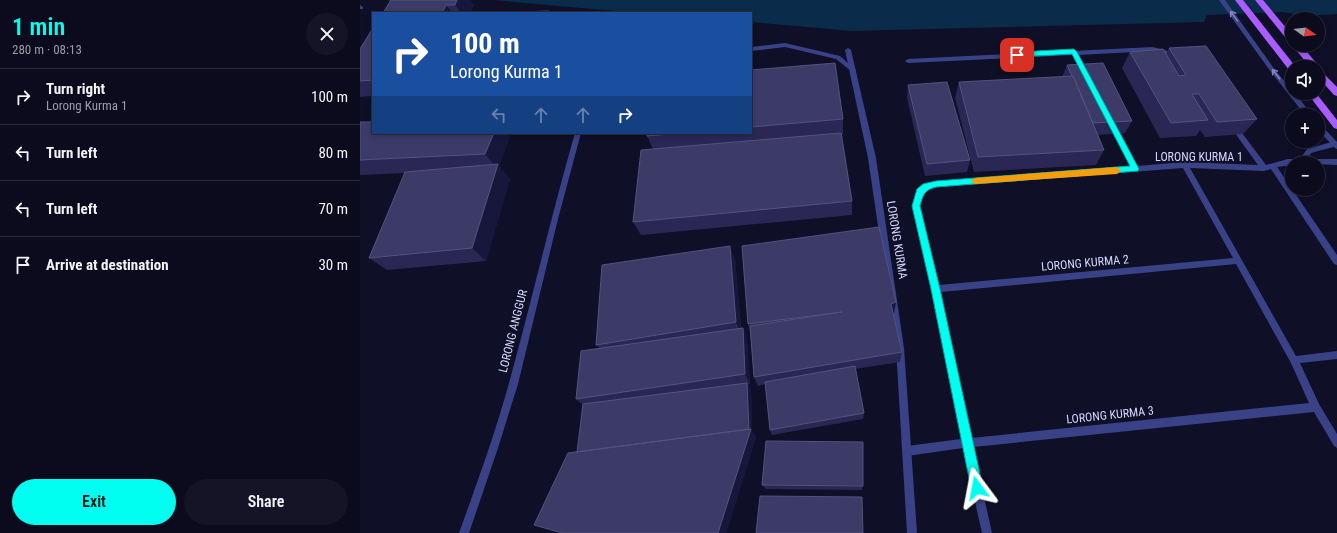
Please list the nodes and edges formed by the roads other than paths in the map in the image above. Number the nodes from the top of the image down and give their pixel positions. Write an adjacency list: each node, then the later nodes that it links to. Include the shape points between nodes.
1 (1222, 0): 18 (street, one-way to 1)
2 (1239, 0): 10 (main road)
3 (1259, 0): 4 (main road)
4 (1285, 31)
5 (752, 49): 13 (street, via 785,44 838,57)
6 (848, 50): 13 (street, LORONG KURMA)
7 (1074, 52): 9 (street, via 1153,49 1174,53); 12 (street); 14 (street)
8 (1302, 52): 11 (main road)
9 (1183, 59)
10 (1286, 60)
11 (1309, 60)
12 (908, 61)
13 (853, 70): 41 (street, LORONG KURMA, via 872,158 889,268 900,348)
14 (1088, 79)
15 (1325, 79): 16 (main road)
16 (1337, 93)
17 (1317, 100): 21 (main road)
18 (1303, 108)
19 (1228, 118): 31 (street)
20 (1110, 121): 32 (street)
21 (1337, 126)
22 (1325, 133): 24 (street)
23 (578, 134): 42 (street, LORONG ANGGUR, via 518,363 485,476)
24 (1336, 145): 25 (street, via 1309,151)
25 (1306, 156)
26 (1325, 162): 27 (street, LORONG KURMA 1)
27 (1337, 162)
28 (1285, 163): 30 (street, LORONG KURMA 1)
29 (1185, 166): 31 (street, LORONG KURMA 1); 32 (street, LORONG KURMA 1); 33 (street)
30 (1273, 167): 31 (street, LORONG KURMA 1); 34 (street)
31 (1264, 168)
32 (1135, 169): 35 (street, LORONG KURMA 1, via 926,186 920,191 916,206)
33 (1237, 261): 35 (street, LORONG KURMA 2); 37 (street)
34 (1337, 262)
35 (936, 289): 40 (street)
36 (1337, 355): 37 (street)
37 (1294, 360): 38 (street)
38 (1316, 407): 39 (street); 40 (street, LORONG KURMA 3)
39 (1337, 442)
40 (967, 443): 41 (street, LORONG KURMA 3); 44 (street)
41 (907, 452): 43 (street, LORONG KURMA)
42 (464, 533)
43 (912, 533)
44 (987, 533)

